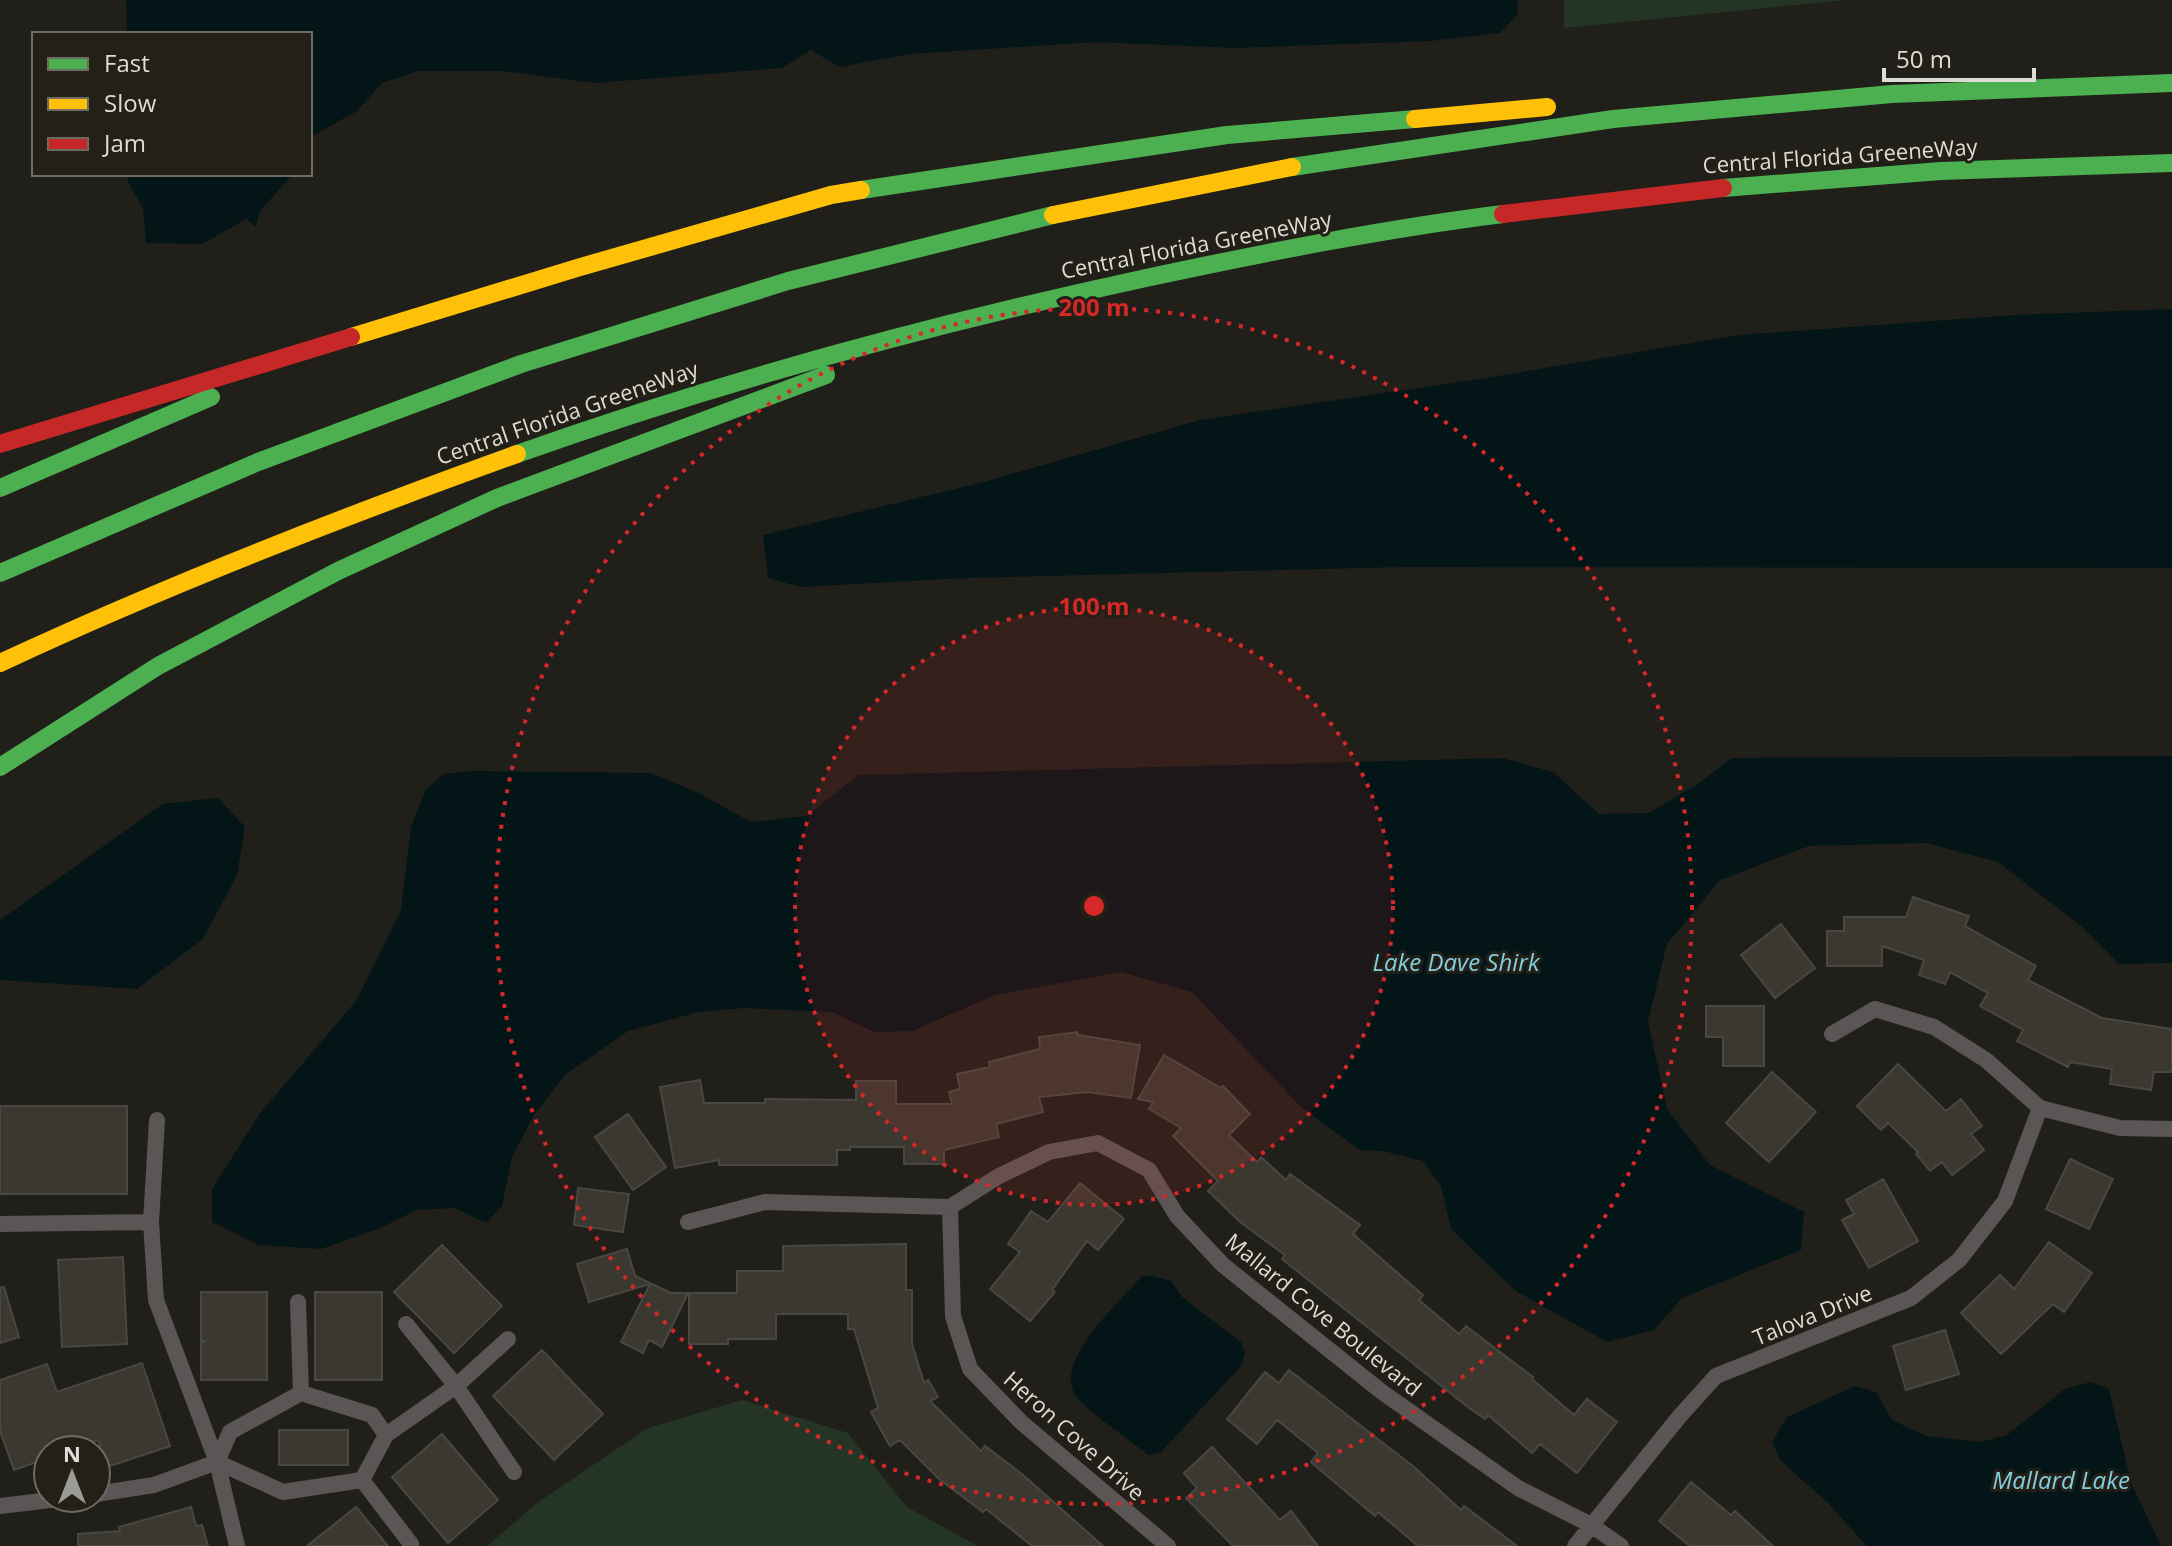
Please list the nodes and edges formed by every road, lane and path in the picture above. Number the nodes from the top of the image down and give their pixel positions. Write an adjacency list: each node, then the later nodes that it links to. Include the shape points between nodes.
1 (2172, 83): 2 (highway)
2 (1868, 94): 5 (highway, via 1525,108 1243,134 847,193 577,268); 8 (highway, via 1651,113 1433,141 1128,197 915,247 689,311 480,379 179,494)
3 (2172, 163): 4 (highway, Central Florida GreeneWay, via 1888,174 1660,194 1446,222)
4 (1236, 258): 9 (highway, Central Florida GreeneWay, via 921,330 610,421 293,536); 10 (highway, via 1011,318 820,377 497,498 338,571 158,666)
5 (328, 346): 6 (highway); 7 (highway)
6 (0, 444)
7 (0, 488)
8 (0, 573)
9 (0, 663)
10 (0, 767)
11 (1832, 1034): 12 (street, via 1875,1009 1934,1027 1986,1060)
12 (2040, 1108): 14 (street, via 2120,1128); 31 (street, Talova Drive, via 2005,1201 1959,1260 1911,1298 1716,1376)
13 (157, 1120): 16 (street)
14 (2172, 1129)
15 (950, 1207): 17 (street, via 765,1202); 31 (street, Mallard Cove Boulevard, via 1049,1152 1098,1143 1149,1170 1177,1216 1223,1265 1382,1392 1518,1488); 34 (street, Heron Cove Drive, via 953,1316 970,1369 1021,1422)
16 (151, 1222): 18 (street); 25 (street, via 156,1300)
17 (688, 1222)
18 (0, 1224)
19 (298, 1302): 23 (street)
20 (406, 1324): 22 (street)
21 (508, 1339): 22 (street)
22 (456, 1386): 24 (street); 26 (street)
23 (301, 1393): 24 (street, via 372,1415); 25 (street, via 230,1432)
24 (386, 1435): 27 (street)
25 (217, 1462): 27 (street, via 283,1492); 28 (street, via 154,1485); 33 (street)
26 (514, 1472)
27 (362, 1480): 32 (street)
28 (112, 1492)
29 (32, 1502): 30 (street)
30 (0, 1506)
31 (1591, 1525): 35 (street, Talova Drive); 36 (street, Mallard Cove Boulevard)
32 (411, 1544)
33 (237, 1546)
34 (1168, 1546)
35 (1575, 1546)
36 (1621, 1546)

